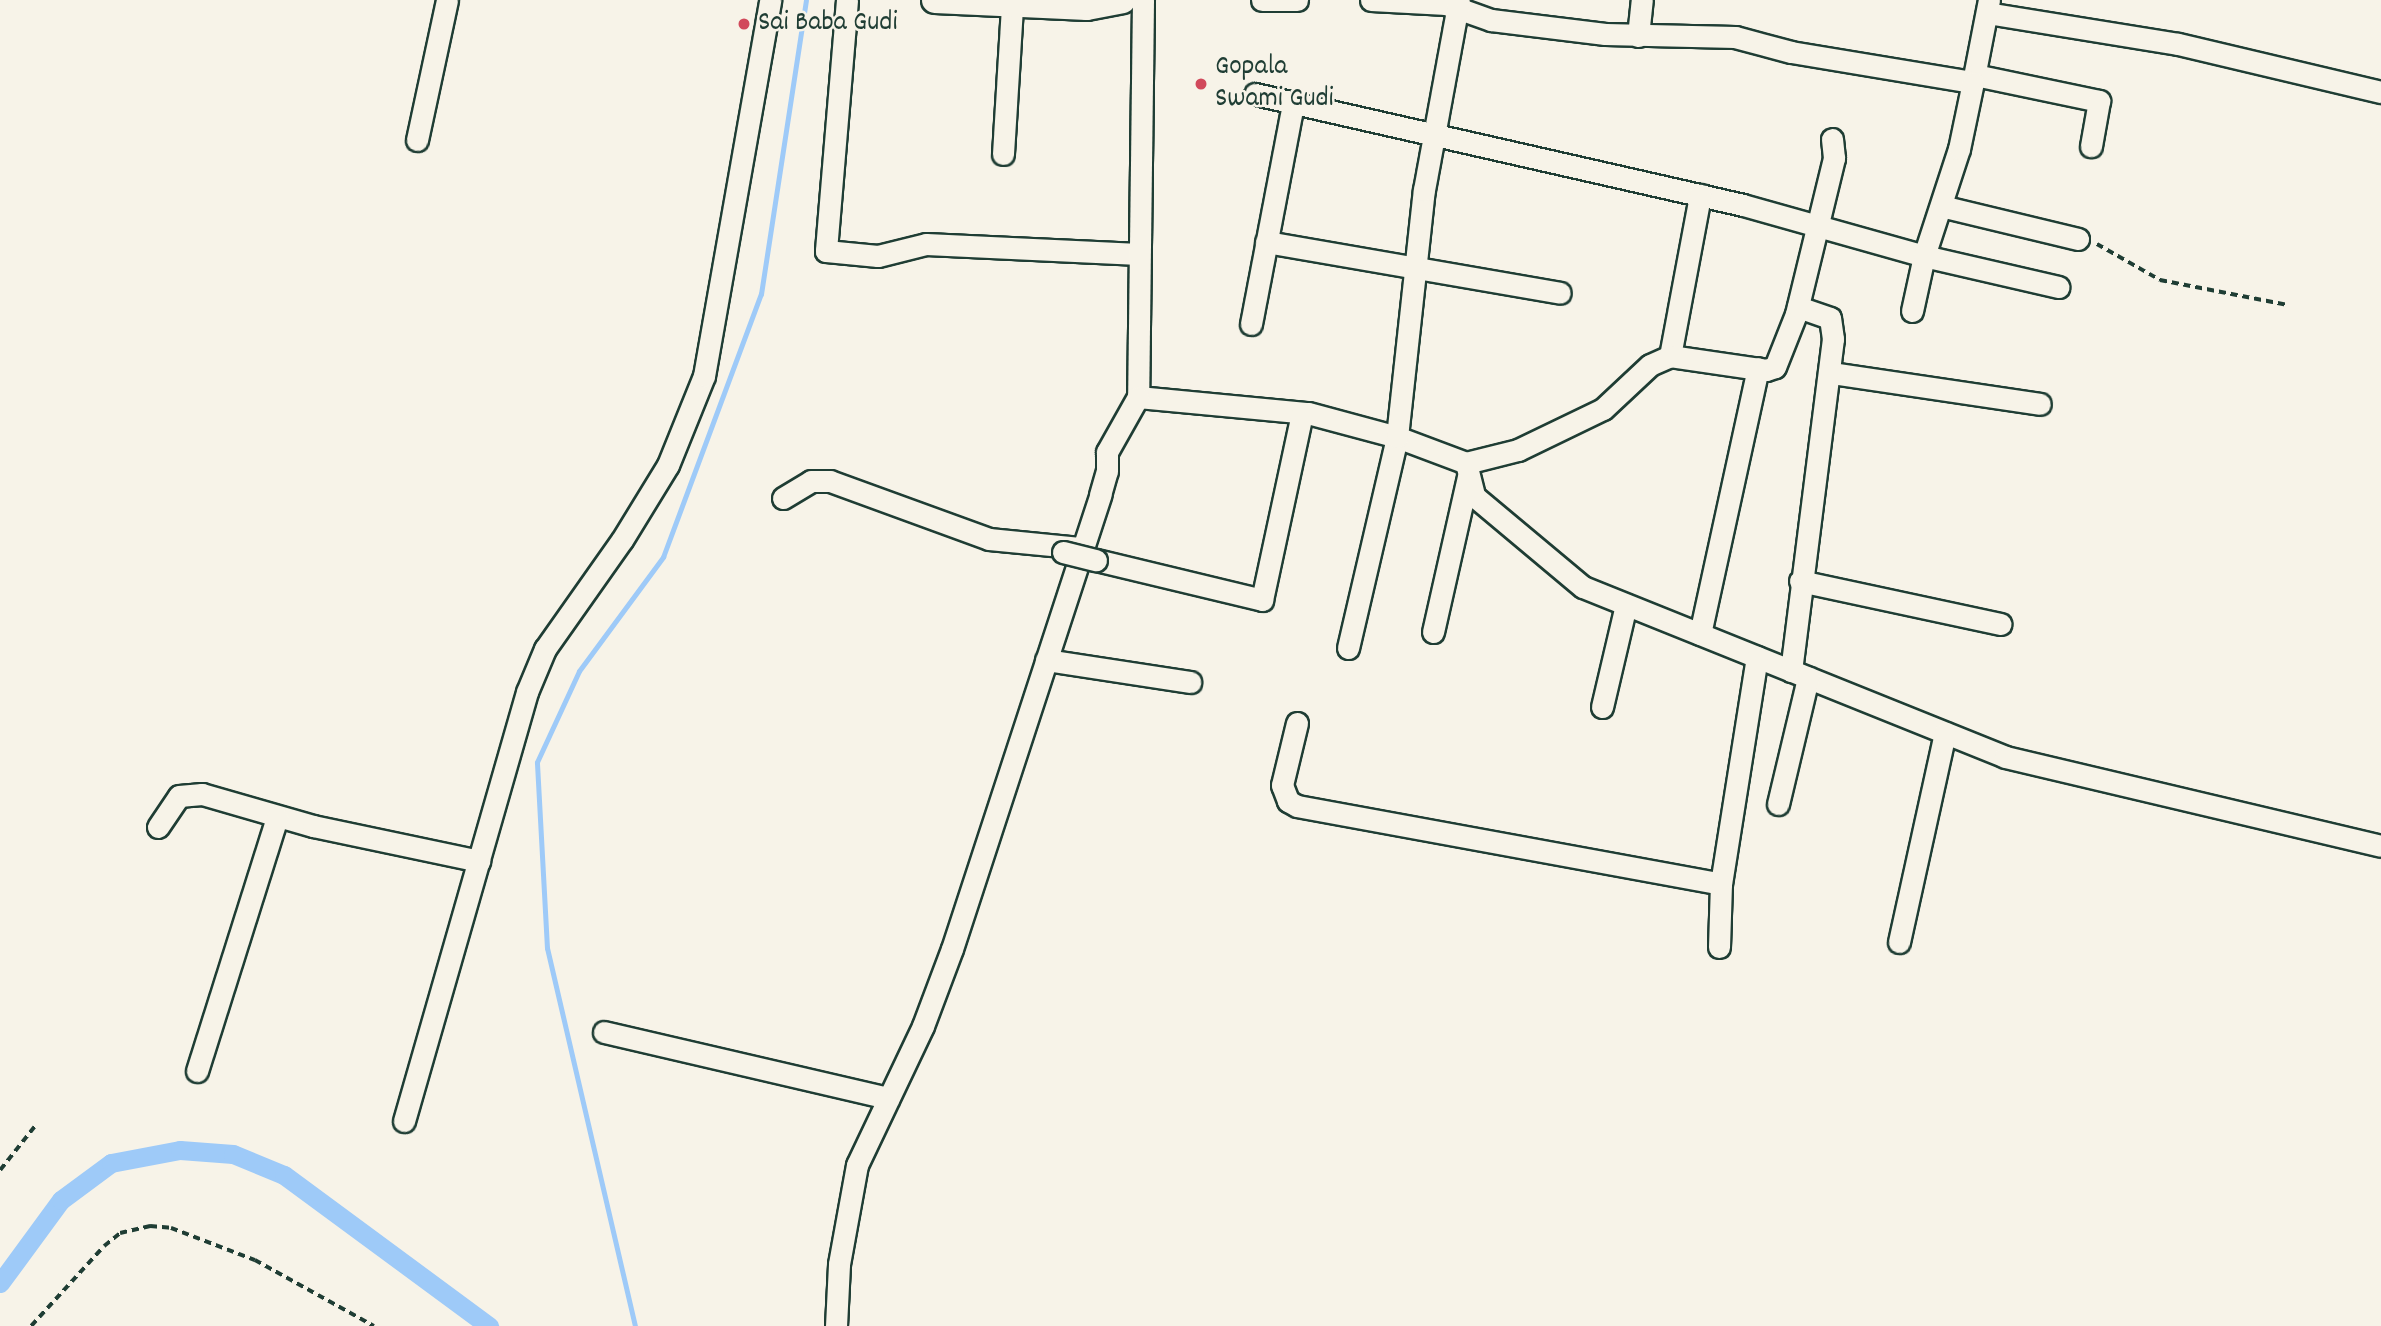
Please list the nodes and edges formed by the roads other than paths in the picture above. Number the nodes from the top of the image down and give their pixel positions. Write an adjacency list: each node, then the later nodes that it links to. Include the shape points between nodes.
1 (447, 0): 21 (street)
2 (770, 0): 64 (street, via 704,376 668,465 545,649 527,692)
3 (848, 0): 29 (street, via 826,251 878,256 926,244)
4 (935, 0): 11 (main road)
5 (1122, 0): 11 (main road, via 1087,7)
6 (1143, 0): 29 (street)
7 (1262, 0): 8 (street)
8 (1297, 0)
9 (1371, 0): 12 (street)
10 (1642, 0): 14 (street)
11 (1012, 5): 23 (street)
12 (1458, 6): 14 (street, via 1491,20); 19 (street)
13 (1988, 7): 15 (street); 16 (street, via 2178,44)
14 (1638, 36): 15 (street, via 1735,37 1791,52)
15 (1974, 78): 22 (street, via 2099,101); 25 (street)
16 (2381, 92)
17 (1255, 94): 18 (street)
18 (1293, 103): 19 (street); 28 (street)
19 (1434, 136): 24 (street); 31 (street)
20 (1832, 139): 26 (street, via 1834,158)
21 (417, 140)
22 (2091, 146)
23 (1003, 154)
24 (1700, 195): 26 (street); 37 (street)
25 (1941, 206): 27 (street); 30 (street)
26 (1818, 226): 30 (street); 34 (street)
27 (2078, 239)
28 (1266, 242): 31 (street); 36 (street)
29 (1139, 254): 40 (street)
30 (1924, 256): 32 (street); 35 (street)
31 (1415, 266): 33 (street); 43 (street)
32 (2058, 287)
33 (1560, 293)
34 (1798, 307): 38 (street, via 1775,366); 39 (street, via 1830,318)
35 (1912, 311)
36 (1251, 324)
37 (1670, 356): 38 (street); 44 (street, via 1650,365 1603,409 1518,450)
38 (1758, 368): 51 (street)
39 (1831, 373): 41 (street); 47 (street)
40 (1139, 397): 42 (street); 46 (street, via 1107,452 1107,471)
41 (2040, 404)
42 (1302, 413): 43 (street); 46 (street, via 1262,600)
43 (1397, 437): 44 (street); 52 (street)
44 (1467, 468): 48 (street, via 1474,496 1583,587); 50 (street)
45 (783, 498): 46 (street, via 811,481 830,481 989,539)
46 (1080, 553): 54 (street)
47 (1800, 581): 49 (street); 55 (street)
48 (1626, 605): 51 (street); 57 (street)
49 (2000, 624)
50 (1433, 632)
51 (1700, 634): 53 (street)
52 (1348, 648)
53 (1757, 657): 55 (street); 65 (street)
54 (1045, 660): 56 (street); 70 (street, via 952,949)
55 (1800, 674): 59 (street); 60 (street)
56 (1190, 682)
57 (1602, 707)
58 (1297, 723): 65 (street, via 1282,785 1288,802 1297,806)
59 (1945, 733): 63 (street, via 2005,757); 66 (street)
60 (1778, 804)
61 (276, 817): 62 (street, via 189,793 170,805); 64 (street); 69 (street)
62 (158, 827)
63 (2381, 846)
64 (479, 861): 71 (street)
65 (1721, 884): 67 (street)
66 (1899, 942)
67 (1719, 947)
68 (604, 1032): 70 (street)
69 (197, 1071)
70 (888, 1098): 72 (street, via 856,1165 839,1264)
71 (404, 1121)
72 (836, 1326)

